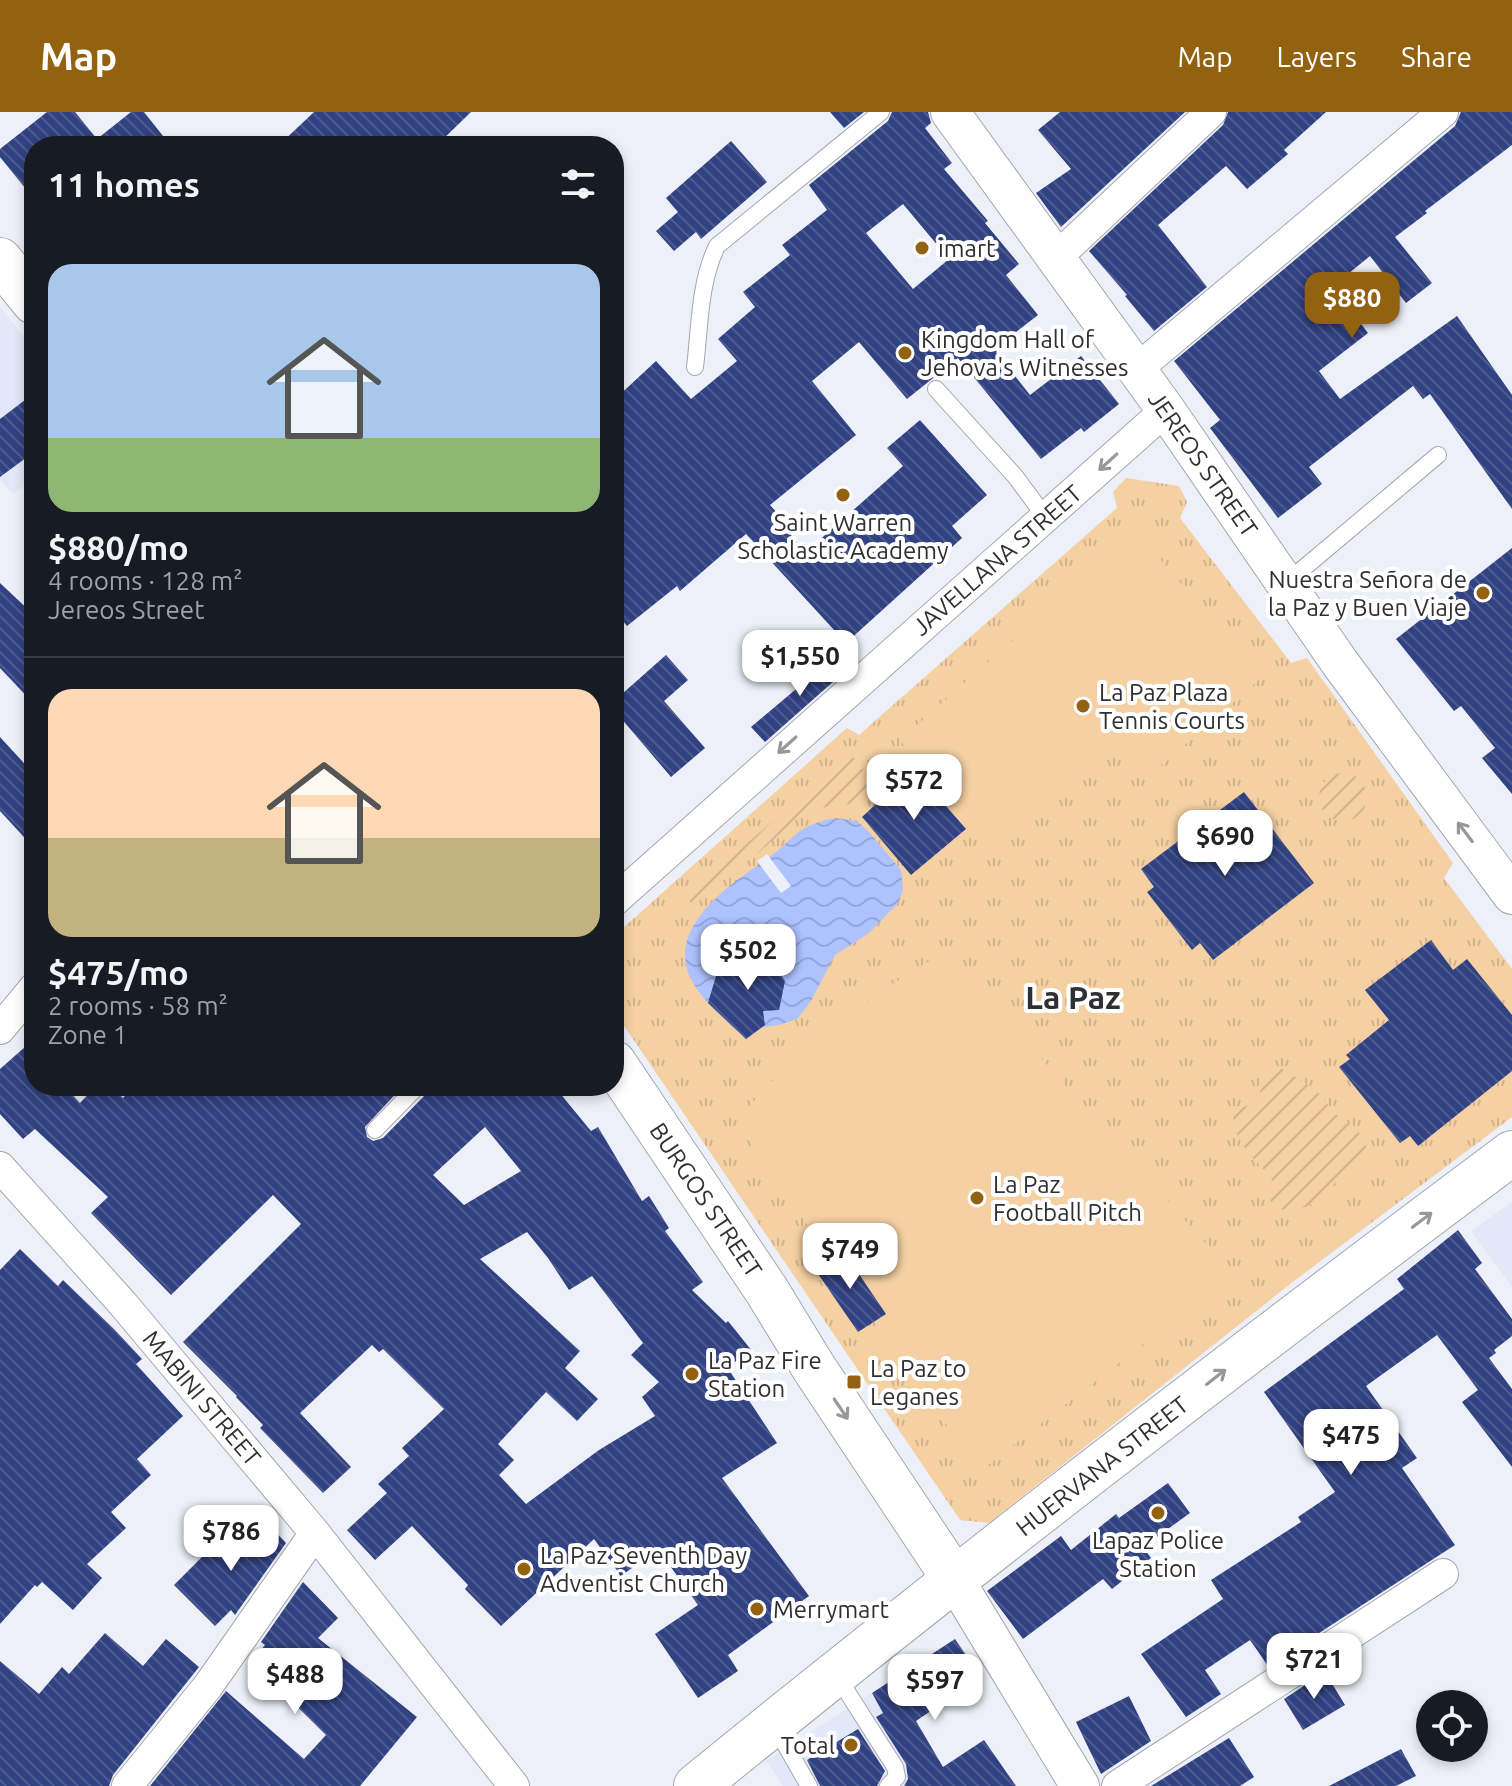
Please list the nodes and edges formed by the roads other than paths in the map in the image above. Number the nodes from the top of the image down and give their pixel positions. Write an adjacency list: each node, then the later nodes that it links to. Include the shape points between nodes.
1 (881, 112): 8 (lane, via 717,246 708,264)
2 (950, 112): 5 (street, JEREOS STREET)
3 (1211, 112): 5 (street)
4 (1443, 112): 9 (street)
5 (1057, 257): 9 (street, JEREOS STREET)
6 (0, 260): 7 (main road)
7 (24, 290)
8 (695, 367)
9 (1137, 369): 11 (street, JEREOS STREET)
10 (936, 389): 13 (lane)
11 (1166, 410): 13 (street, JAVELLANA STREET, one-way to 13); 14 (street, JEREOS STREET)
12 (1438, 455): 14 (lane)
13 (1046, 518): 15 (street, JAVELLANA STREET, one-way to 15)
14 (1286, 583): 16 (street, JEREOS STREET, one-way to 14)
15 (624, 892)
16 (1512, 895)
17 (24, 1000): 18 (street)
18 (0, 1029)
19 (624, 1078): 26 (main road, BURGOS STREET, one-way to 26)
20 (408, 1096): 21 (lane)
21 (375, 1130)
22 (1512, 1153): 26 (main road, HUERVANA STREET, one-way to 22)
23 (0, 1167): 24 (street, MABINI STREET)
24 (315, 1533): 29 (street, via 208,1686); 30 (street, MABINI STREET)
25 (1443, 1574): 35 (street)
26 (955, 1580): 27 (main road, HUERVANA STREET); 34 (street)
27 (836, 1674): 28 (main road, HUERVANA STREET); 33 (lane, via 895,1767 897,1777)
28 (773, 1723): 31 (main road, HUERVANA STREET); 32 (lane)
29 (127, 1786)
30 (514, 1786)
31 (696, 1786)
32 (809, 1786)
33 (888, 1786)
34 (1080, 1786)
35 (1117, 1786)

